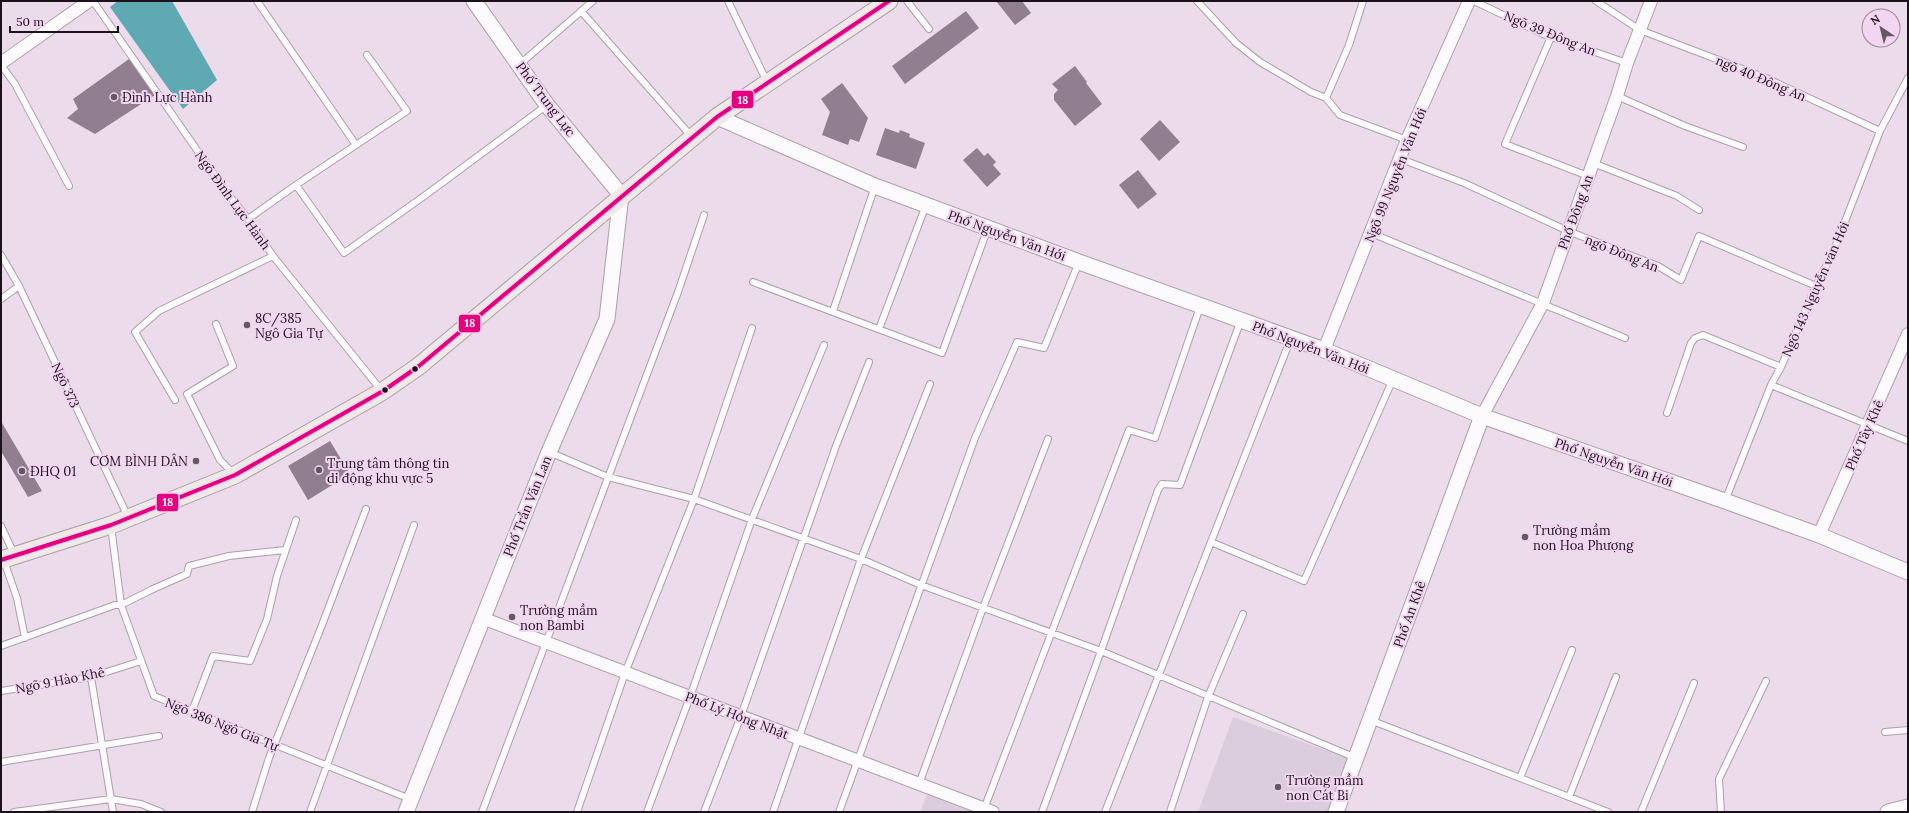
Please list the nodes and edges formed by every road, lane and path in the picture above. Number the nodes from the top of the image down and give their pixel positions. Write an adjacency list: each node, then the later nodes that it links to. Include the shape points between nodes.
1 (89, 1): 21 (street)
2 (93, 1): 44 (lane, Ngõ Đình Lực Hành, via 227,193)
3 (257, 1): 32 (lane)
4 (474, 1): 22 (street, Phố Trung Lực)
5 (593, 1): 15 (lane)
6 (728, 1): 24 (lane)
7 (889, 1): 24 (main road)
8 (908, 1): 16 (lane)
9 (1196, 1): 26 (lane, via 1236,43 1260,62)
10 (1363, 1): 26 (lane, via 1349,45)
11 (1469, 1): 31 (street, Ngõ 99 Nguyễn Văn Hới)
12 (1474, 1): 18 (lane, Ngõ 39 Đông An)
13 (1596, 1): 17 (lane, ngõ 40 Đông An)
14 (1650, 1): 17 (street, Phố Đông An)
15 (581, 11): 22 (lane); 30 (lane)
16 (929, 29)
17 (1640, 30): 20 (street, Phố Đông An); 29 (lane, ngõ 40 Đông An, via 1766,78)
18 (1551, 37): 20 (lane, Ngõ 39 Đông An); 36 (lane, via 1505,144)
19 (367, 55): 32 (lane, via 407,111)
20 (1627, 63): 25 (street, Phố Đông An)
21 (1, 64): 38 (lane, via 16,84)
22 (520, 64): 27 (street, Phố Trung Lực)
23 (1908, 78): 29 (lane, Ngõ 143 Nguyễn văn Hới)
24 (768, 84): 28 (main road)
25 (1617, 96): 33 (lane, via 1685,126); 35 (street, Phố Đông An)
26 (1326, 98): 31 (lane, via 1340,115)
27 (548, 105): 37 (lane, via 344,253); 40 (street, Phố Trung Lực)
28 (716, 117): 30 (main road); 39 (street, Phố Nguyễn Văn Hới)
29 (1880, 131): 53 (lane, Ngõ 143 Nguyễn văn Hới, via 1834,250)
30 (692, 137): 40 (main road)
31 (1407, 140): 34 (street, Ngõ 99 Nguyễn Văn Hới)
32 (356, 145): 37 (lane)
33 (1744, 147)
34 (1401, 159): 46 (lane, ngõ Đông An, via 1464,183); 47 (street, Ngõ 99 Nguyễn Văn Hới)
35 (1593, 163): 36 (street, Phố Đông An); 42 (lane, via 1677,196)
36 (1588, 176): 46 (street, Phố Đông An)
37 (296, 185): 44 (lane)
38 (69, 186)
39 (875, 186): 41 (street, Phố Nguyễn Văn Hới); 57 (lane)
40 (621, 195): 72 (main road, via 419,366); 79 (street, Phố Trần Văn Lan, via 607,319)
41 (926, 205): 45 (street, Phố Nguyễn Văn Hới); 61 (lane)
42 (1699, 210)
43 (704, 215): 81 (lane)
44 (248, 219): 49 (lane, Ngõ Đình Lực Hành)
45 (988, 228): 50 (street, Phố Nguyễn Văn Hới); 61 (lane, via 942,353)
46 (1568, 231): 53 (lane, ngõ Đông An, via 1658,266 1681,280 1699,236); 55 (street, Phố Đông An)
47 (1371, 233): 55 (lane); 66 (street, Ngõ 99 Nguyễn Văn Hới)
48 (1, 255): 52 (lane, Ngõ 373)
49 (273, 256): 72 (lane, Ngõ Đình Lực Hành); 73 (lane, via 159,311 135,332)
50 (1079, 262): 56 (street, Phố Nguyễn Văn Hới); 98 (lane, via 1044,348 1017,342 975,438)
51 (753, 282): 57 (lane)
52 (19, 286): 54 (lane); 85 (lane, Ngõ 373)
53 (1816, 286): 68 (lane, Ngõ 143 Nguyễn văn Hới)
54 (1, 299)
55 (1543, 303): 63 (lane); 75 (street, Phố Đông An)
56 (1200, 306): 58 (street, Phố Nguyễn Văn Hới); 103 (lane, via 1154,438 1129,430)
57 (833, 311): 61 (lane)
58 (1241, 320): 62 (street, Phố Nguyễn Văn Hới); 108 (lane, via 1180,485 1162,484 1158,490)
59 (216, 324): 80 (lane, via 233,366 187,394 220,460)
60 (752, 328): 82 (lane)
61 (879, 329)
62 (1291, 338): 66 (street, Phố Nguyễn Văn Hới); 93 (lane)
63 (1624, 338)
64 (1906, 342): 76 (street, Phố Tây Khê)
65 (824, 345): 86 (lane)
66 (1324, 350): 69 (street, Phố Nguyễn Văn Hới)
67 (870, 362): 92 (lane)
68 (1781, 367): 71 (lane, Ngõ 143 Nguyễn văn Hới); 74 (lane, via 1702,335 1691,343)
69 (1393, 379): 75 (street, Phố Nguyễn Văn Hới); 93 (lane, via 1304,581)
70 (930, 384): 96 (lane)
71 (1771, 385): 76 (lane); 83 (lane, Ngõ 143 Nguyễn văn Hới)
72 (383, 392): 80 (main road)
73 (175, 400)
74 (1667, 413)
75 (1482, 416): 83 (street, Phố Nguyễn Văn Hới); 121 (street, Phố An Khê)
76 (1868, 426): 78 (lane); 91 (street, Phố Tây Khê)
77 (1048, 439): 100 (lane)
78 (1908, 441)
79 (548, 452): 81 (lane); 102 (street, Phố Trần Văn Lan)
80 (235, 475): 85 (main road)
81 (608, 477): 82 (lane); 105 (lane)
82 (694, 499): 86 (lane); 110 (lane)
83 (1724, 501): 91 (street, Phố Nguyễn Văn Hới)
84 (366, 509): 126 (lane)
85 (128, 517): 88 (main road)
86 (752, 519): 92 (lane); 117 (lane)
87 (296, 520): 94 (lane)
88 (111, 525): 95 (main road); 99 (lane, Ngõ 386 Ngô Gia Tự)
89 (414, 525): 131 (lane)
90 (1, 526): 95 (lane)
91 (1819, 536): 97 (street, Phố Nguyễn Văn Hới)
92 (802, 538): 96 (lane); 120 (lane)
93 (1211, 542): 111 (lane)
94 (285, 550): 99 (lane, via 229,556 189,566 187,574); 119 (lane, via 267,619 250,661 213,656)
95 (6, 558): 104 (lane)
96 (861, 559): 98 (lane); 125 (lane)
97 (1908, 572)
98 (921, 585): 100 (lane); 129 (lane)
99 (121, 605): 104 (lane); 109 (lane, Ngõ 386 Ngô Gia Tự)
100 (983, 608): 103 (lane); 133 (lane)
101 (1243, 614): 118 (lane)
102 (482, 618): 105 (street, Phố Lý Hồng Nhật); 136 (street, Phố Trần Văn Lan)
103 (1052, 635): 108 (lane); 138 (lane)
104 (25, 638): 106 (lane)
105 (546, 643): 110 (street, Phố Lý Hồng Nhật); 144 (lane)
106 (1, 646)
107 (1572, 650): 132 (lane)
108 (1101, 651): 111 (lane); 150 (lane)
109 (141, 661): 112 (lane, Ngõ 9 Hào Khê); 119 (lane, Ngõ 386 Ngô Gia Tự, via 154,696)
110 (625, 673): 117 (street, Phố Lý Hồng Nhật); 145 (lane)
111 (1159, 676): 118 (lane); 151 (lane)
112 (91, 677): 116 (lane, Ngõ 9 Hào Khê); 127 (lane)
113 (1616, 677): 134 (lane)
114 (1766, 681): 156 (lane, via 1719,780)
115 (1694, 683): 155 (lane)
116 (1, 691)
117 (690, 697): 120 (street, Phố Lý Hồng Nhật); 146 (lane)
118 (1208, 697): 128 (lane); 152 (lane)
119 (192, 711): 126 (lane, Ngõ 386 Ngô Gia Tự)
120 (740, 716): 125 (street, Phố Lý Hồng Nhật); 147 (lane)
121 (1370, 720): 128 (street, Phố An Khê); 132 (lane)
122 (1908, 730): 123 (lane)
123 (1885, 732)
124 (159, 736): 127 (lane)
125 (798, 738): 129 (street, Phố Lý Hồng Nhật); 148 (lane)
126 (274, 745): 131 (lane, Ngõ 386 Ngô Gia Tự); 142 (lane)
127 (102, 746): 130 (lane); 135 (lane)
128 (1356, 758): 153 (street, Phố An Khê)
129 (858, 761): 133 (street, Phố Lý Hồng Nhật); 149 (lane)
130 (1, 762)
131 (327, 765): 136 (lane, Ngõ 386 Ngô Gia Tự); 143 (lane)
132 (1520, 778): 134 (lane)
133 (919, 784): 138 (street, Phố Lý Hồng Nhật)
134 (1569, 797): 154 (lane)
135 (111, 799): 139 (lane); 140 (lane); 141 (lane, via 141,804)
136 (408, 806)
137 (1908, 807): 157 (street)
138 (988, 810)
139 (14, 812)
140 (113, 812)
141 (161, 812)
142 (252, 812)
143 (310, 812)
144 (482, 812)
145 (577, 812)
146 (647, 812)
147 (704, 812)
148 (773, 812)
149 (839, 812)
150 (1042, 812)
151 (1105, 812)
152 (1170, 812)
153 (1336, 812)
154 (1608, 812)
155 (1641, 812)
156 (1721, 812)
157 (1888, 812)

